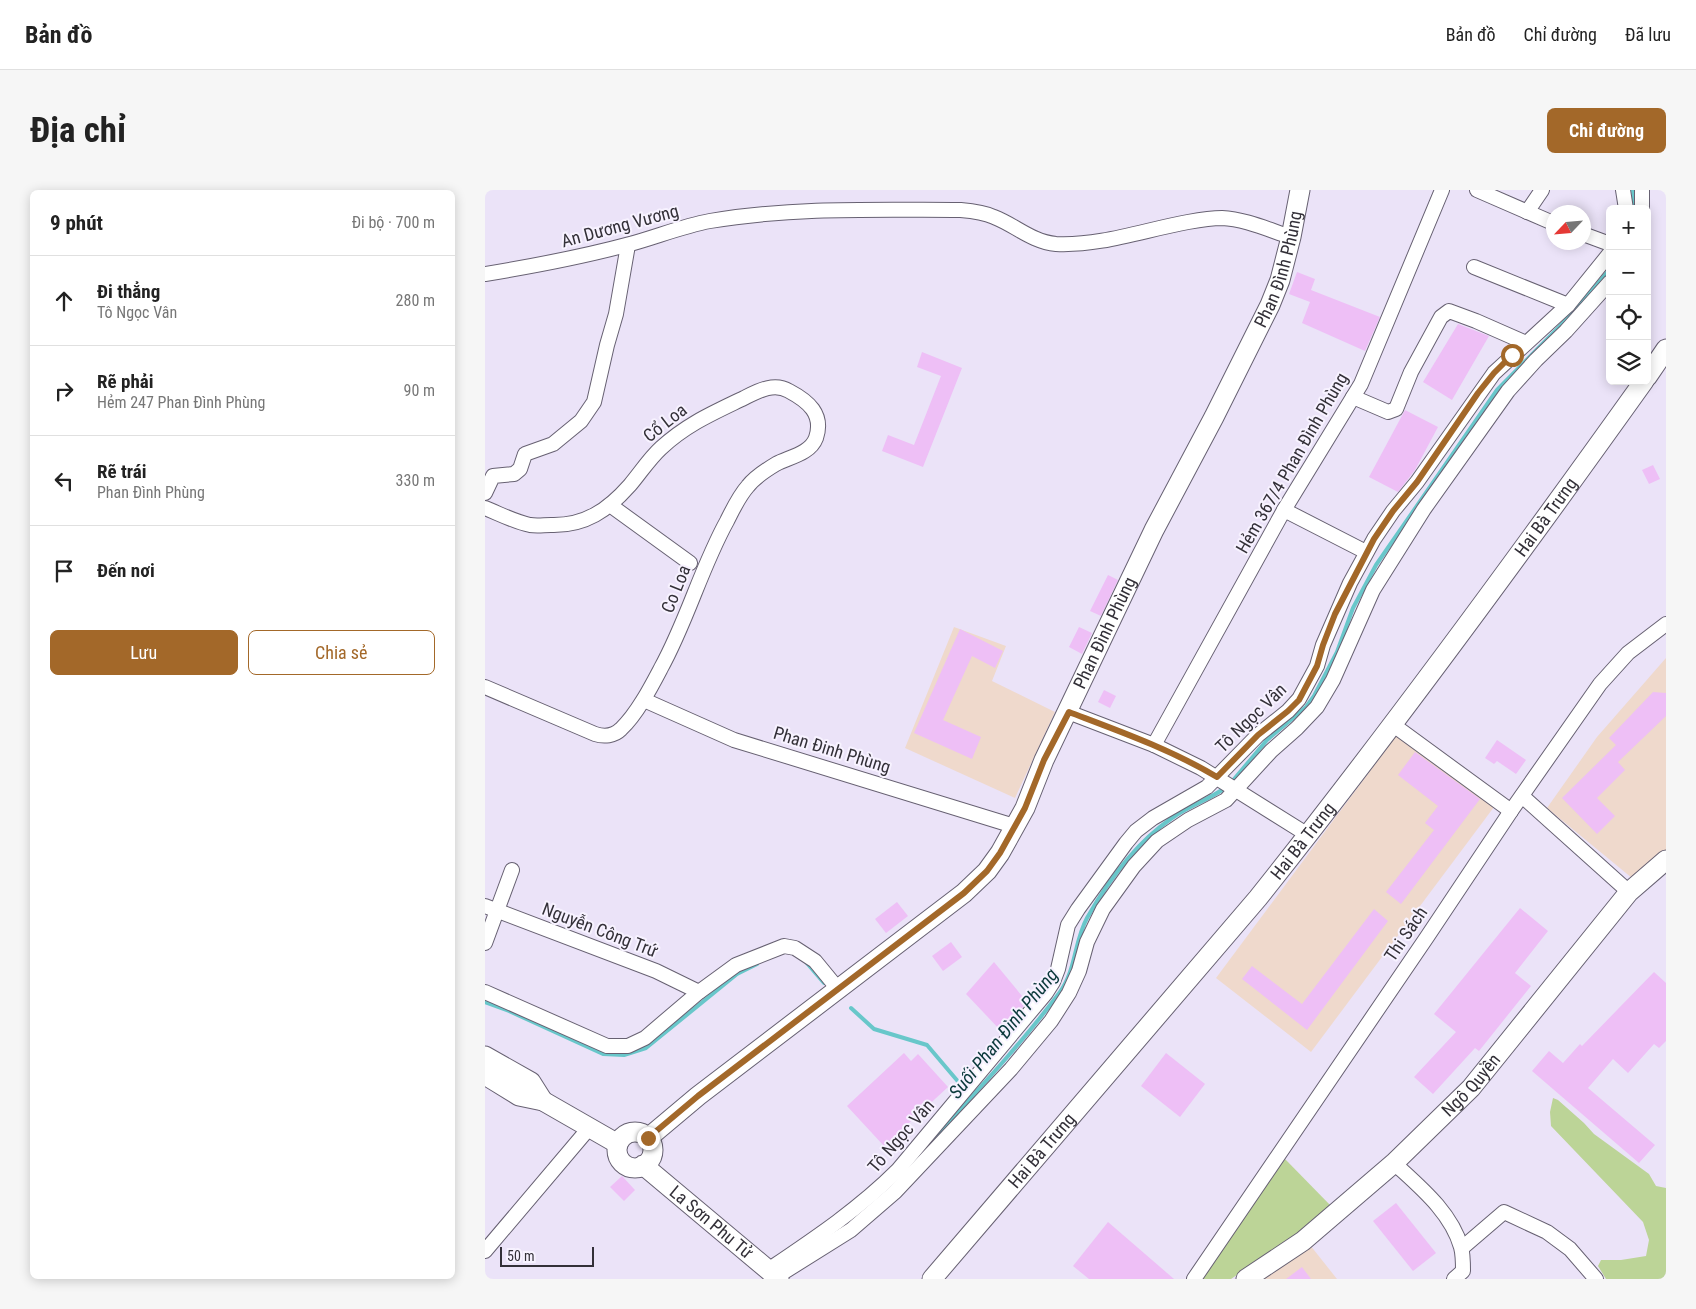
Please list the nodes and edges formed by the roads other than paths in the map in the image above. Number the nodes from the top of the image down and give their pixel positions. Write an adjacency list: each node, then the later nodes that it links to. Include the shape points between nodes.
1 (1300, 190): 11 (street, Phan Đình Phùng)
2 (1442, 190): 24 (street, Hẻm 367/4 Phan Đình Phùng)
3 (1477, 190): 9 (street)
4 (1542, 190): 9 (street)
5 (1623, 190): 7 (street)
6 (1642, 190): 8 (street)
7 (1625, 205)
8 (1642, 205)
9 (1527, 212): 10 (street)
10 (1546, 220)
11 (1291, 237): 14 (street, An Dương Vương, via 1236,219 1220,218 1121,237 1054,244 1035,239 994,216 976,212 845,210 754,215 707,222); 34 (street, Phan Đình Phùng, via 1270,305 1154,530)
12 (1591, 237): 13 (street)
13 (1606, 243)
14 (628, 245): 17 (street, An Dương Vương); 25 (street, via 616,314 594,402 581,421 553,444 525,454 520,470 514,474 493,476)
15 (1606, 258): 19 (street, Tô Ngọc Vân)
16 (1474, 267): 19 (street)
17 (485, 274)
18 (1606, 287): 38 (street, Tô Ngọc Vân, via 1508,391 1424,509 1373,590 1333,680 1317,707 1271,751)
19 (1568, 306): 20 (street, Tô Ngọc Vân)
20 (1526, 343): 24 (street, via 1449,311 1441,317 1411,372 1396,409 1388,412); 29 (street, Tô Ngọc Vân, via 1483,386)
21 (1666, 349): 22 (street)
22 (1651, 371)
23 (1642, 385): 35 (street, Hai Bà Trưng)
24 (1353, 397): 28 (street, Hẻm 367/4 Phan Đình Phùng)
25 (485, 493)
26 (610, 505): 27 (street, via 594,516 564,526 531,525); 30 (street); 33 (street, Co Loa, via 662,447 698,421 758,391 773,386 786,389 815,410 818,425 815,440 804,452 761,474 738,501 715,544 671,650)
27 (485, 508)
28 (1284, 510): 29 (street); 36 (street, Hẻm 367/4 Phan Đình Phùng)
29 (1366, 552): 37 (street, Tô Ngọc Vân, via 1335,614 1317,666 1299,700 1258,735)
30 (690, 563)
31 (1666, 624): 39 (street, Thi Sách, via 1627,654 1600,684)
32 (485, 687): 33 (street, Co Loa, via 602,736 621,730)
33 (644, 700): 41 (street, Phan Đinh Phùng, via 734,740)
34 (1069, 712): 36 (street); 41 (street, Phan Đình Phùng)
35 (1392, 724): 40 (street); 42 (street, Hai Bà Trưng)
36 (1154, 745): 37 (street)
37 (1218, 778): 38 (street); 61 (street, Tô Ngọc Vân, via 1136,831 1069,926 1058,969 1046,993 899,1170 878,1191)
38 (1237, 790): 42 (street); 61 (street, Tô Ngọc Vân, via 1226,800 1157,841 1134,866 1103,909 1069,993 1051,1020 1011,1069 895,1192 851,1230)
39 (1522, 796): 40 (street, Thi Sách); 45 (street)
40 (1511, 811): 64 (street, Thi Sách)
41 (1014, 826): 48 (street, Phan Đình Phùng, via 987,871 964,893)
42 (1308, 835): 63 (street, Hai Bà Trưng, via 1258,898)
43 (1666, 860): 45 (street, Ngô Quyền)
44 (512, 870): 46 (street)
45 (1629, 892): 57 (street, Ngô Quyền, via 1471,1088)
46 (491, 908): 47 (street); 50 (street, Nguyễn Công Trứ, via 656,971)
47 (485, 943)
48 (837, 989): 50 (street, via 815,960 795,948 784,946 736,965); 55 (street, Phan Đình Phùng)
49 (485, 992): 50 (street, via 607,1046 628,1046 645,1038)
50 (699, 992)
51 (485, 1056): 53 (street, via 531,1082)
52 (485, 1076): 53 (street, via 519,1096)
53 (543, 1102): 54 (street)
54 (590, 1127): 56 (street); 60 (street)
55 (648, 1138): 56 (street, via 631,1132 625,1134); 58 (street, via 652,1150 648,1162)
56 (618, 1144): 58 (street, via 621,1161 631,1167)
57 (1394, 1163): 59 (street, via 1448,1217); 65 (street, Ngô Quyền, via 1303,1241)
58 (643, 1165): 61 (street, La Sơn Phu Tử)
59 (1462, 1248): 62 (street); 66 (street, via 1504,1212 1547,1232 1570,1249)
60 (485, 1251)
61 (774, 1275)
62 (1462, 1276)
63 (932, 1279)
64 (1194, 1279)
65 (1246, 1279)
66 (1596, 1279)

